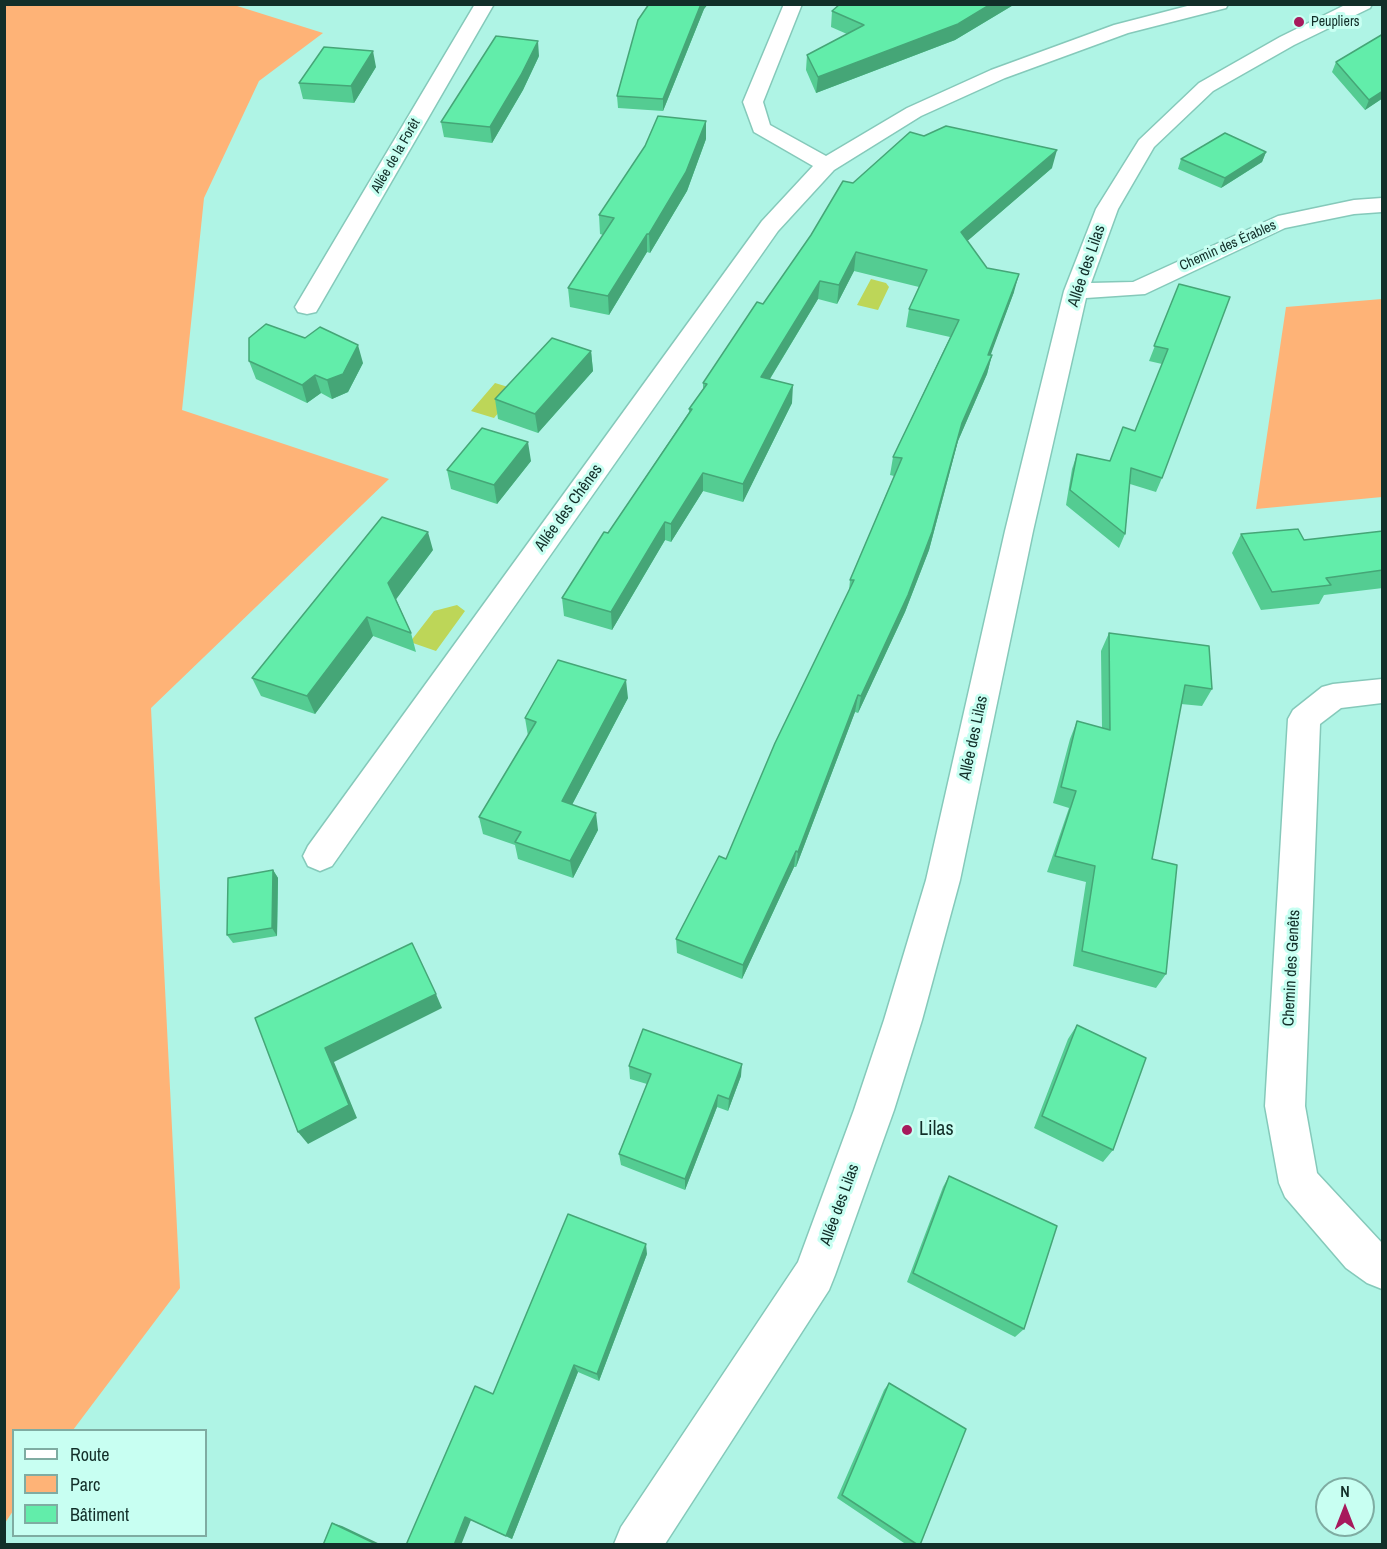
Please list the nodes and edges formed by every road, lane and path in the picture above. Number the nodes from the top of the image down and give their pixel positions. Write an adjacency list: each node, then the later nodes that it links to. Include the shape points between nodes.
1 (485, 4): 8 (street, Allée de la Forêt)
2 (793, 4): 5 (street, via 753,102 761,128)
3 (1219, 4): 5 (street, Allée des Chênes, via 1121,29 998,74 914,112)
4 (1363, 4): 7 (street, Allée des Lilas, via 1206,87 1146,144 1107,209)
5 (826, 165): 10 (street, Allée des Chênes, via 770,226)
6 (1383, 205): 7 (street, Chemin des Érables, via 1278,223 1137,289)
7 (1076, 291): 12 (street, Allée des Lilas, via 943,880 874,1110 814,1275)
8 (307, 307)
9 (1383, 691): 11 (street, Chemin des Genêts, via 1333,696 1304,719 1285,1106 1299,1183 1361,1253)
10 (320, 856)
11 (1383, 1268)
12 (638, 1545)

